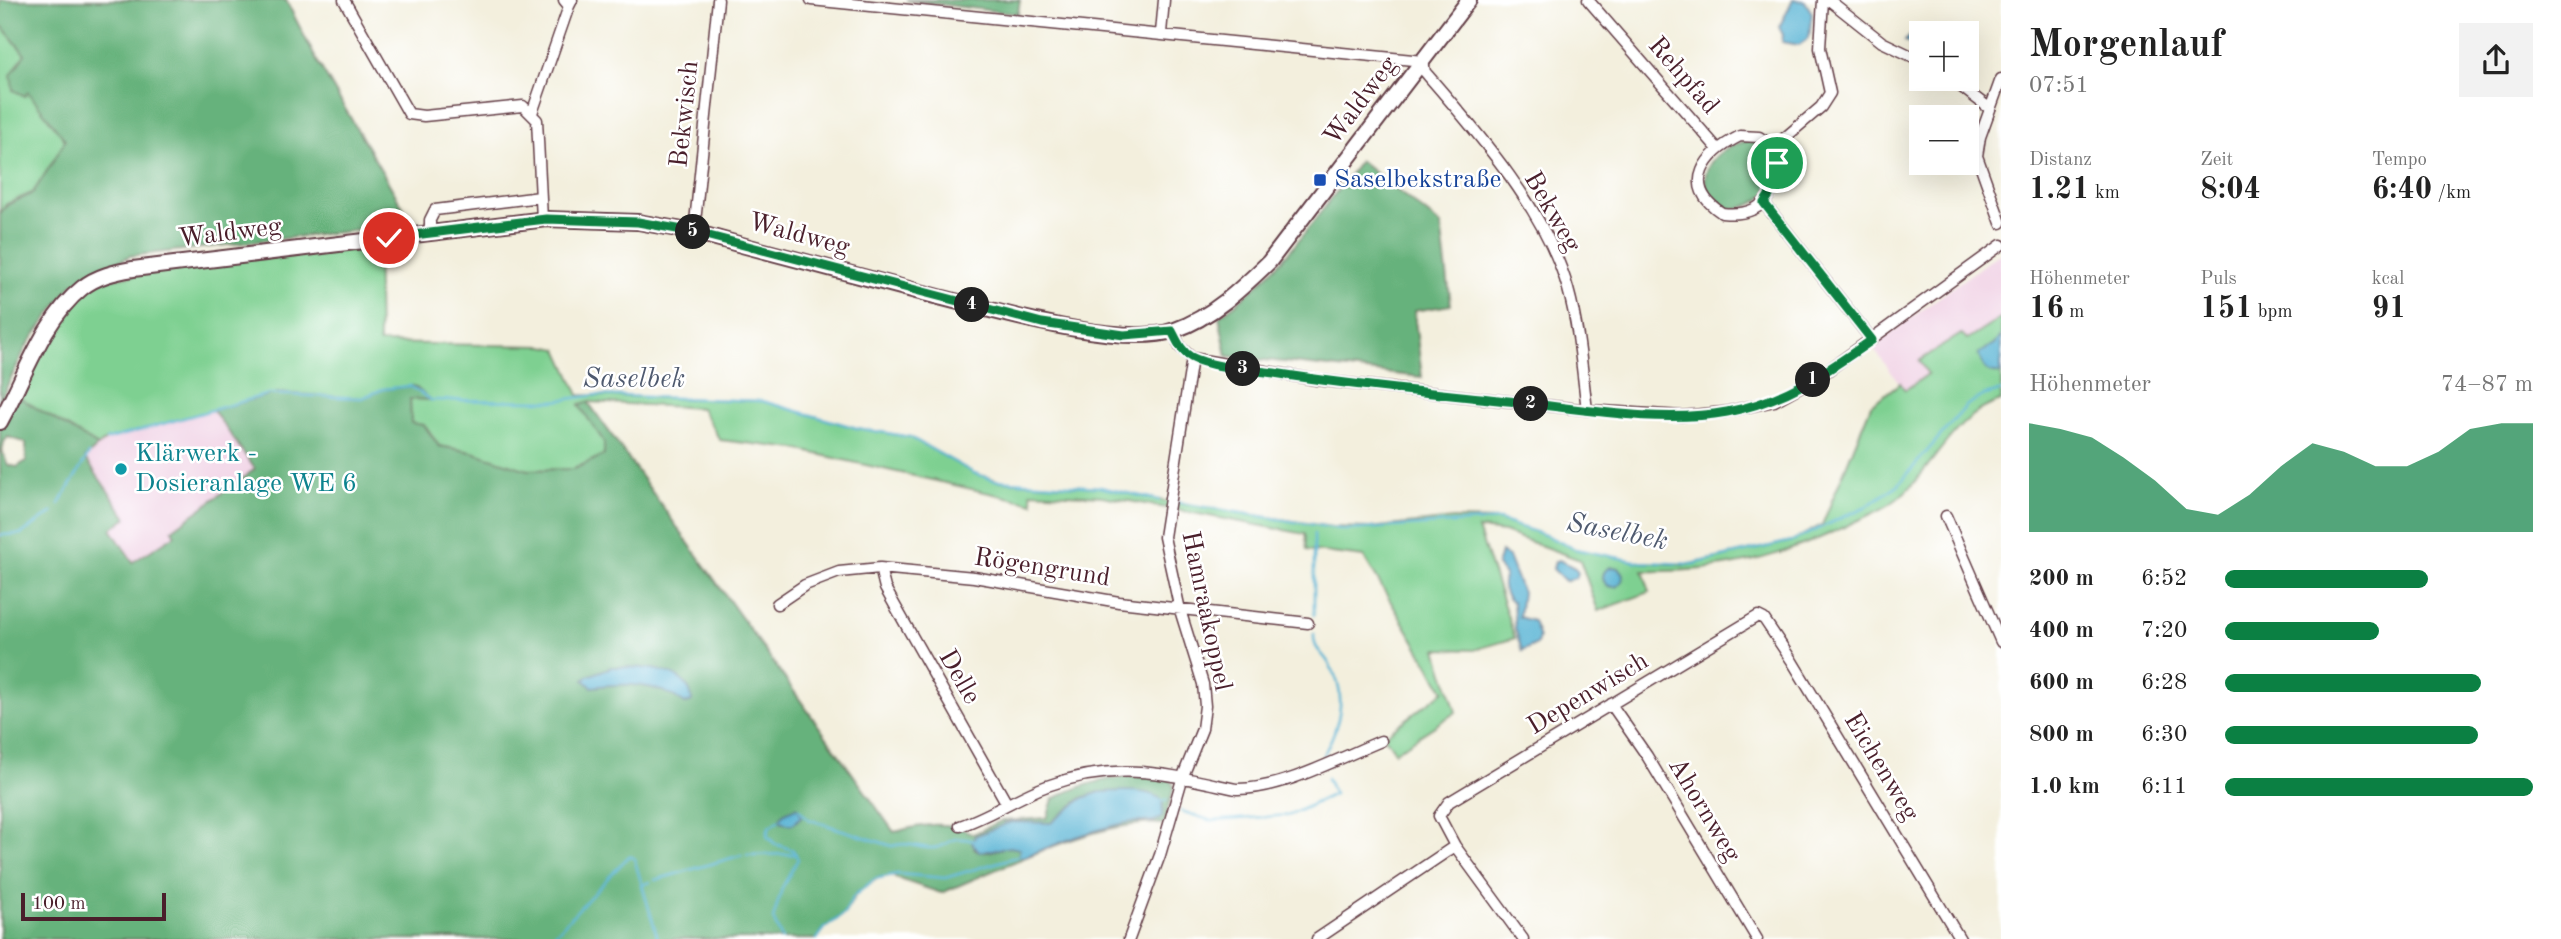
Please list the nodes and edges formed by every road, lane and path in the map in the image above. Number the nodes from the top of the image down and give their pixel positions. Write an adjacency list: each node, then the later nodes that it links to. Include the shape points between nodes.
1 (344, 0): 16 (street, via 405,109 415,116 523,106)
2 (718, 0): 23 (street, Bekwisch)
3 (811, 0): 10 (street)
4 (1164, 0): 10 (street)
5 (1469, 0): 12 (main road, Waldweg)
6 (1588, 0): 18 (street, Rehpfad)
7 (1823, 0): 17 (street, via 1820,48 1830,93 1821,107)
8 (1829, 0): 11 (street, via 1882,42)
9 (568, 2): 16 (street)
10 (1161, 33): 12 (street)
11 (1909, 55)
12 (1423, 61): 26 (main road, Waldweg, via 1269,262 1201,319); 29 (street, Bekweg, via 1425,72 1484,142 1549,240 1573,309)
13 (2001, 79): 15 (street)
14 (1967, 91): 15 (street)
15 (1989, 108): 22 (street, via 1977,156)
16 (533, 113): 19 (street)
17 (1773, 147): 18 (street, via 1759,137 1740,136); 20 (street, via 1777,177)
18 (1717, 148): 20 (street, via 1702,167 1704,199 1722,213 1734,215)
19 (540, 197): 21 (street); 24 (street, via 435,210)
20 (1764, 203): 27 (street)
21 (542, 219): 23 (main road, Waldweg, via 638,222); 24 (main road, Waldweg)
22 (2001, 222)
23 (694, 232): 26 (main road, Waldweg, via 1042,323 1124,335)
24 (430, 233): 30 (main road, Waldweg, via 106,275 82,288 55,320)
25 (2001, 245): 27 (street)
26 (1172, 331): 28 (street)
27 (1872, 340): 29 (street, via 1774,401 1682,416)
28 (1192, 358): 29 (street, via 1317,380); 34 (street, Hamraakoppel, via 1164,537)
29 (1587, 410)
30 (0, 422)
31 (1946, 516): 37 (street)
32 (880, 568): 33 (street, Rögengrund, via 839,572 805,585); 34 (street, Rögengrund, via 974,577); 41 (street, Delle, via 885,588)
33 (777, 604)
34 (1180, 610): 36 (street, Rögengrund); 40 (street, Hamraakoppel, via 1203,684 1205,706 1202,729)
35 (1764, 619): 38 (street, Depenwisch, via 1758,616); 48 (street, Eichenweg)
36 (1308, 623)
37 (2001, 642)
38 (1611, 704): 43 (street, Depenwisch, via 1449,802 1439,816); 47 (street, Ahornweg)
39 (1381, 741): 40 (street, via 1261,787 1236,789)
40 (1183, 776): 41 (street, via 1123,770 1049,785); 44 (street, Hamraakoppel)
41 (1007, 804): 42 (street)
42 (960, 826)
43 (1455, 846): 45 (street); 46 (street)
44 (1129, 939)
45 (1317, 939)
46 (1523, 939)
47 (1757, 939)
48 (1960, 939)

